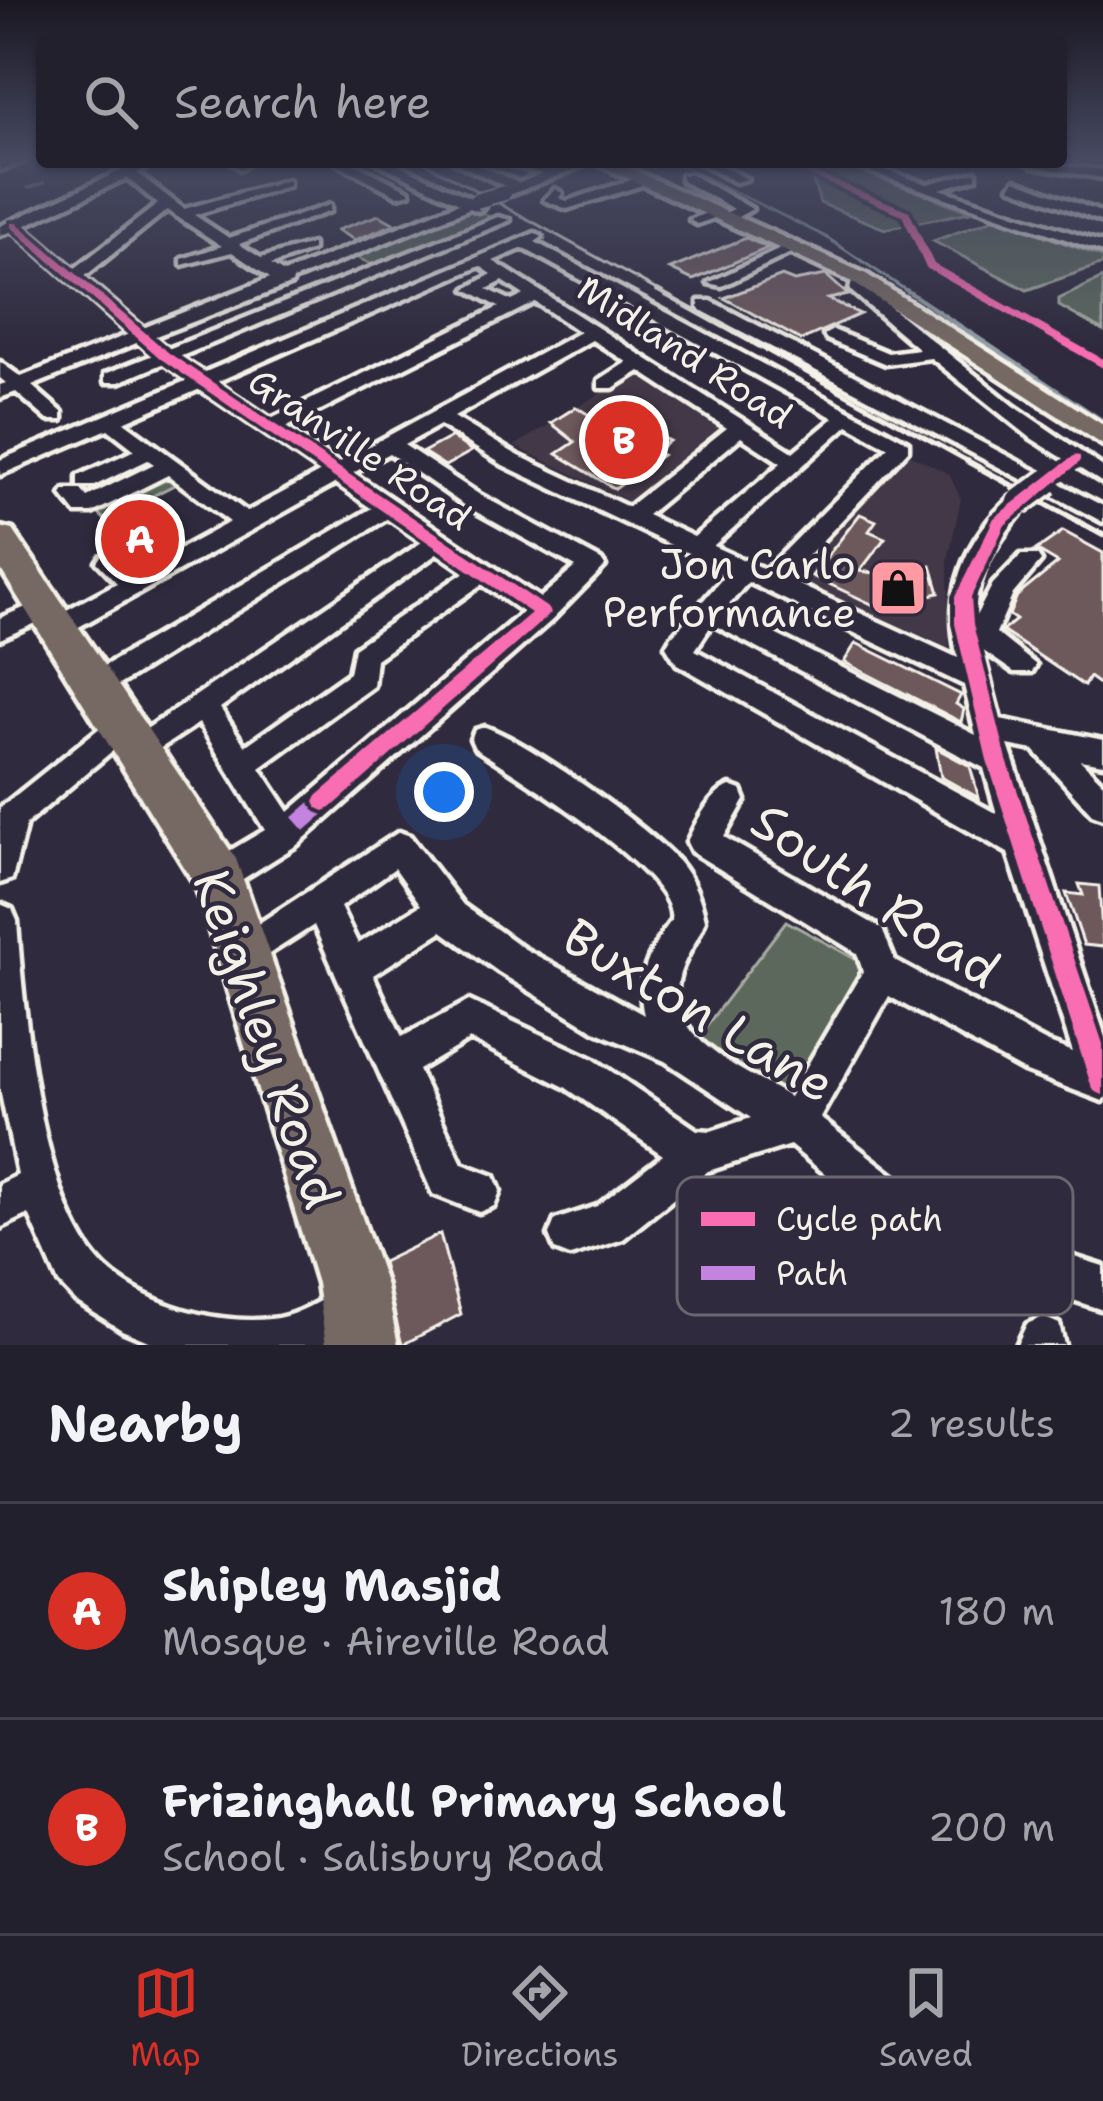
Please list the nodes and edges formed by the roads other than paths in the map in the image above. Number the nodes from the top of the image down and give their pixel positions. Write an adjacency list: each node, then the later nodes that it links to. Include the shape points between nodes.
1 (142, 223): 23 (street)
2 (196, 223): 13 (street)
3 (288, 223): 13 (street)
4 (409, 223): 10 (street)
5 (423, 223): 10 (street)
6 (496, 223): 21 (street)
7 (507, 223): 12 (street)
8 (728, 223): 15 (main road)
9 (1029, 223): 16 (street)
10 (415, 226): 17 (street)
11 (7, 229): 23 (street, Granville Road)
12 (530, 239): 18 (street); 44 (street)
13 (230, 245): 19 (street); 20 (street)
14 (307, 247): 20 (street)
15 (796, 247): 24 (main road); 26 (street)
16 (1103, 248)
17 (344, 255): 21 (street); 25 (street)
18 (482, 260): 22 (street, Midland Road); 27 (street)
19 (187, 262)
20 (259, 264): 25 (street)
21 (378, 272): 27 (street); 35 (street)
22 (504, 274): 28 (street, Midland Road); 30 (street, via 474,289)
23 (74, 277): 33 (street, Granville Road)
24 (860, 278): 34 (street, via 856,287); 48 (main road)
25 (286, 281): 33 (street)
26 (716, 283)
27 (413, 290): 39 (street)
28 (536, 295): 30 (street); 31 (street, Midland Road)
29 (705, 305): 61 (street)
30 (512, 307): 47 (street)
31 (595, 332): 36 (street, Midland Road); 43 (street)
32 (833, 334): 34 (street, via 886,359)
33 (142, 339): 35 (street, Granville Road); 41 (street)
34 (938, 352): 51 (street)
35 (165, 356): 38 (street); 39 (street, Granville Road)
36 (642, 361): 40 (street); 46 (street, Midland Road)
37 (0, 368): 41 (street)
38 (112, 378)
39 (204, 383): 45 (street); 47 (street, Granville Road)
40 (606, 384)
41 (8, 389): 42 (street)
42 (55, 416)
43 (441, 417): 49 (street); 52 (street)
44 (844, 418): 53 (street); 70 (street, via 901,446)
45 (109, 420): 50 (street); 54 (street)
46 (742, 427): 53 (street, Midland Road); 60 (street)
47 (268, 428): 55 (street, Granville Road)
48 (1103, 437)
49 (390, 445): 55 (street); 73 (street, via 593,566)
50 (160, 458): 58 (street); 62 (street)
51 (1075, 459): 56 (street); 77 (street, bridge, via 999,522 963,597)
52 (510, 460): 57 (street); 60 (street)
53 (792, 461): 65 (street)
54 (0, 468)
55 (338, 472): 59 (street, Granville Road); 62 (street)
56 (1103, 476)
57 (488, 478)
58 (85, 502)
59 (390, 507): 64 (street, Granville Road); 82 (street)
60 (631, 515): 65 (street)
61 (1103, 515)
62 (246, 523): 71 (street)
63 (0, 539): 74 (highway, Keighley Road)
64 (440, 541): 69 (street, Granville Road); 75 (street)
65 (697, 547): 68 (street)
66 (1029, 561): 77 (street)
67 (109, 562): 71 (street)
68 (744, 569): 70 (street); 72 (street)
69 (483, 571): 73 (street, Granville Road); 78 (street)
70 (769, 582): 80 (street)
71 (133, 584): 74 (street)
72 (708, 611): 87 (street); 93 (street, via 679,646 686,658)
73 (543, 613): 91 (street)
74 (51, 617): 76 (street); 82 (highway, Keighley Road)
75 (319, 625): 78 (street); 81 (street)
76 (0, 629)
77 (973, 630): 79 (street); 80 (street)
78 (363, 655): 88 (street, via 362,678)
79 (1023, 665)
80 (977, 680): 83 (street)
81 (203, 705): 82 (street); 88 (street)
82 (117, 721): 92 (street); 95 (highway, Keighley Road)
83 (988, 729): 85 (street); 87 (street)
84 (485, 739): 102 (street, via 645,849 676,880 687,923 656,981 657,1010)
85 (1045, 743): 86 (street); 90 (street)
86 (1103, 752)
87 (997, 760): 93 (street)
88 (242, 764): 91 (street)
89 (730, 800): 101 (street, South Road, via 703,842 870,941)
90 (1103, 804)
91 (303, 820): 95 (street)
92 (5, 825): 94 (street)
93 (1026, 846): 104 (street)
94 (0, 868)
95 (218, 876): 99 (highway, Keighley Road)
96 (320, 902): 97 (street, Buxton Lane, via 399,847); 99 (street); 100 (street)
97 (445, 909): 100 (street); 102 (street, Buxton Lane, via 511,961)
98 (0, 921): 108 (street)
99 (247, 951): 114 (highway, Keighley Road)
100 (354, 967): 103 (street)
101 (882, 973): 104 (street, South Road, via 1036,1058); 105 (street)
102 (678, 1048): 105 (street, Buxton Lane)
103 (394, 1062): 106 (street, via 469,1018 579,1073); 109 (street, via 448,1179)
104 (1103, 1081)
105 (796, 1124): 106 (street); 107 (street, Buxton Lane)
106 (700, 1152): 111 (street, via 608,1224)
107 (862, 1177)
108 (38, 1187): 110 (street); 114 (street, via 76,1268 135,1317 202,1340 268,1343)
109 (479, 1191)
110 (0, 1207)
111 (570, 1234)
112 (1073, 1278): 113 (street, Buxton Lane)
113 (1103, 1288)
114 (358, 1325)

